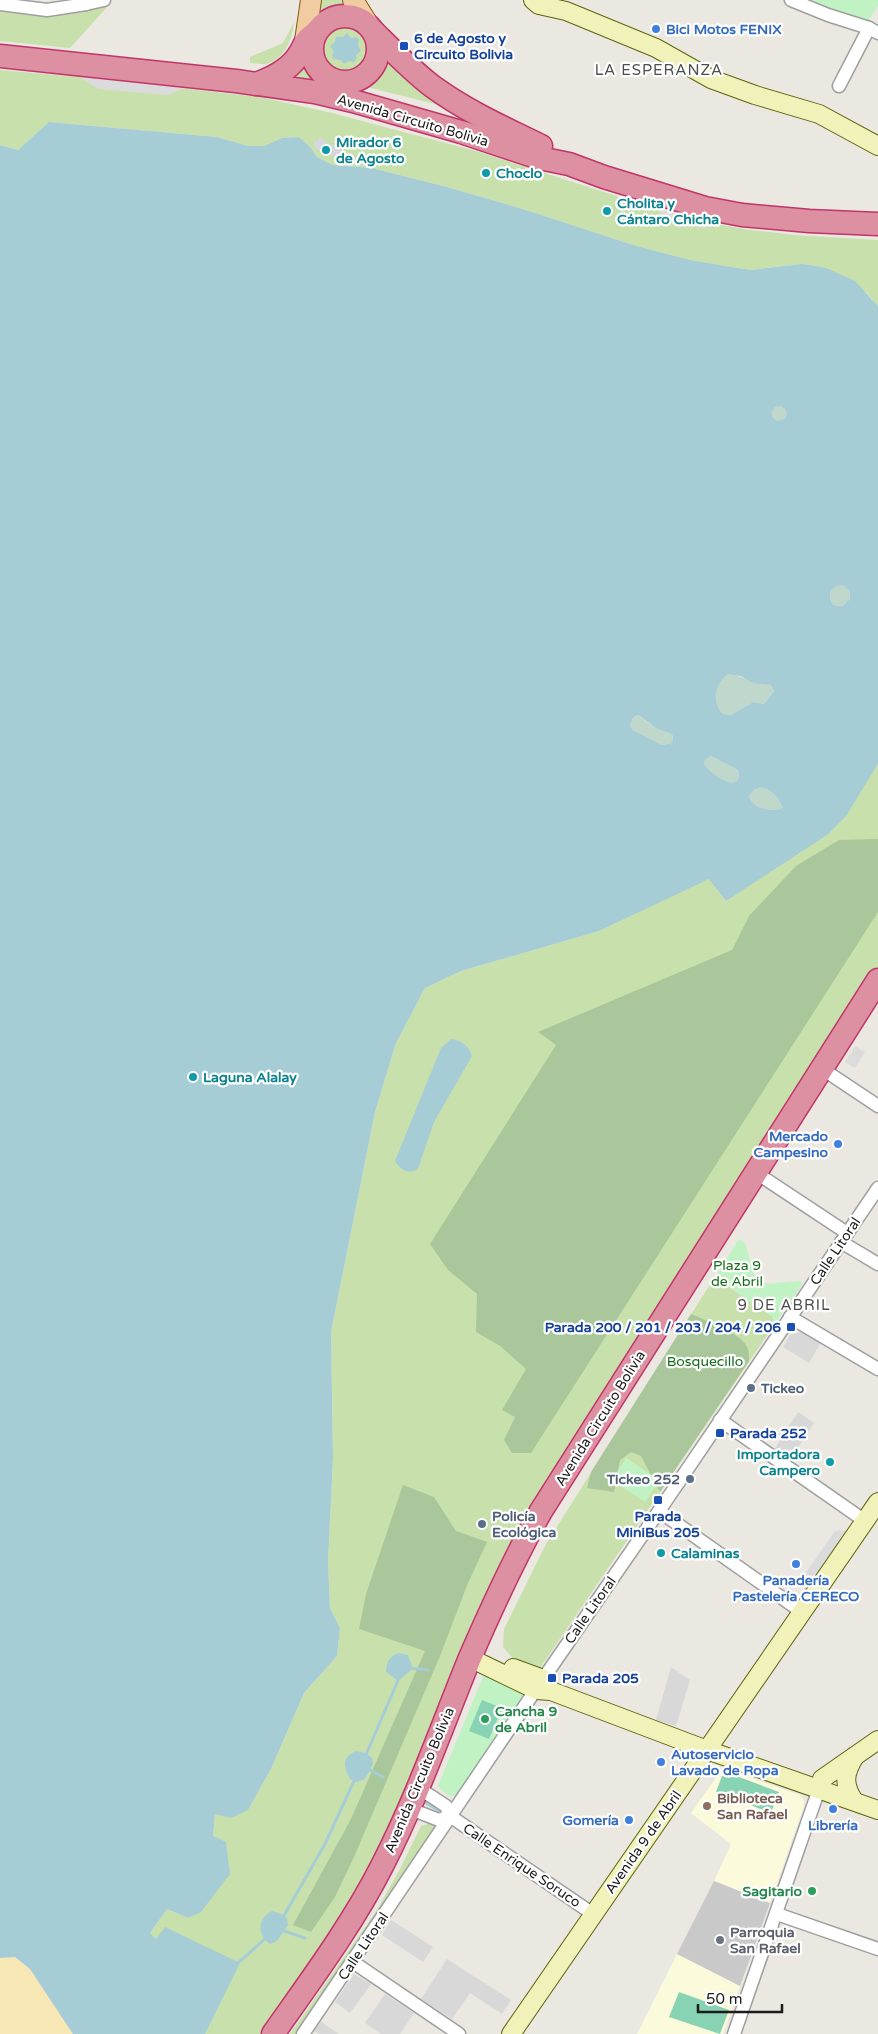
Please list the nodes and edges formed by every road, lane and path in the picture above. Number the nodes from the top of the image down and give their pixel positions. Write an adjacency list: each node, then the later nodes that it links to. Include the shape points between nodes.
1 (69, 0): 8 (street)
2 (104, 0): 8 (street)
3 (311, 0): 11 (main road)
4 (353, 0): 9 (main road)
5 (533, 0): 16 (main road, via 656,48 711,79 819,114)
6 (791, 0): 10 (street)
7 (0, 4): 8 (street, via 47,10)
8 (86, 4)
9 (370, 28): 11 (highway, via 359,18 343,16 328,21); 15 (highway, via 378,45 377,60 369,73); 17 (highway, Avenida Circuito Bolivia, via 407,66 449,98 546,148)
10 (873, 30): 14 (street)
11 (311, 43): 13 (highway, via 273,78); 15 (highway, via 318,68)
12 (0, 56): 13 (highway, Avenida Circuito Bolivia)
13 (256, 84): 15 (highway, Avenida Circuito Bolivia)
14 (839, 86)
15 (337, 87): 17 (highway, Avenida Circuito Bolivia, via 539,158)
16 (878, 146)
17 (569, 164): 18 (highway, Avenida Circuito Bolivia, via 604,178 705,208 742,215)
18 (878, 224)
19 (878, 980): 21 (highway, Avenida Circuito Bolivia)
20 (878, 1002): 21 (highway, Avenida Circuito Bolivia)
21 (826, 1072): 22 (street); 23 (highway, Avenida Circuito Bolivia)
22 (878, 1106)
23 (760, 1175): 25 (street); 34 (highway, Avenida Circuito Bolivia, via 548,1520)
24 (878, 1188): 25 (street, Calle Litoral)
25 (844, 1238): 26 (street); 27 (street, Calle Litoral)
26 (878, 1264)
27 (790, 1317): 28 (street); 29 (street, Calle Litoral)
28 (878, 1369)
29 (720, 1420): 31 (street, Calle Litoral); 32 (street)
30 (878, 1502): 32 (main road, Avenida 9 de Abril)
31 (659, 1512): 33 (street); 35 (street, Calle Litoral)
32 (865, 1521): 33 (main road, Avenida 9 de Abril)
33 (802, 1612): 37 (main road, Avenida 9 de Abril)
34 (477, 1656): 35 (main road); 40 (highway, Avenida Circuito Bolivia)
35 (543, 1687): 37 (main road); 43 (street, Calle Litoral)
36 (878, 1740): 38 (main road)
37 (707, 1750): 39 (main road); 44 (main road, Avenida 9 de Abril)
38 (855, 1756): 39 (main road, via 822,1779); 41 (main road, via 845,1776 846,1787)
39 (819, 1789): 41 (main road); 45 (street)
40 (417, 1799): 43 (street, Calle Enrique Soruco, via 446,1806); 43 (street, Calle Enrique Soruco, via 439,1820); 48 (highway, Avenida Circuito Bolivia, via 362,1900); 49 (highway, Avenida Circuito Bolivia, via 396,1860 374,1901)
41 (854, 1801): 42 (main road)
42 (878, 1810)
43 (450, 1816): 44 (street, Calle Enrique Soruco); 47 (street, Calle Litoral)
44 (593, 1914): 52 (main road, Avenida 9 de Abril)
45 (776, 1914): 46 (street); 53 (street)
46 (878, 1949)
47 (353, 1962): 50 (street, Calle Litoral); 51 (street)
48 (274, 2034)
49 (284, 2034)
50 (303, 2034)
51 (459, 2034)
52 (511, 2034)
53 (734, 2034)

